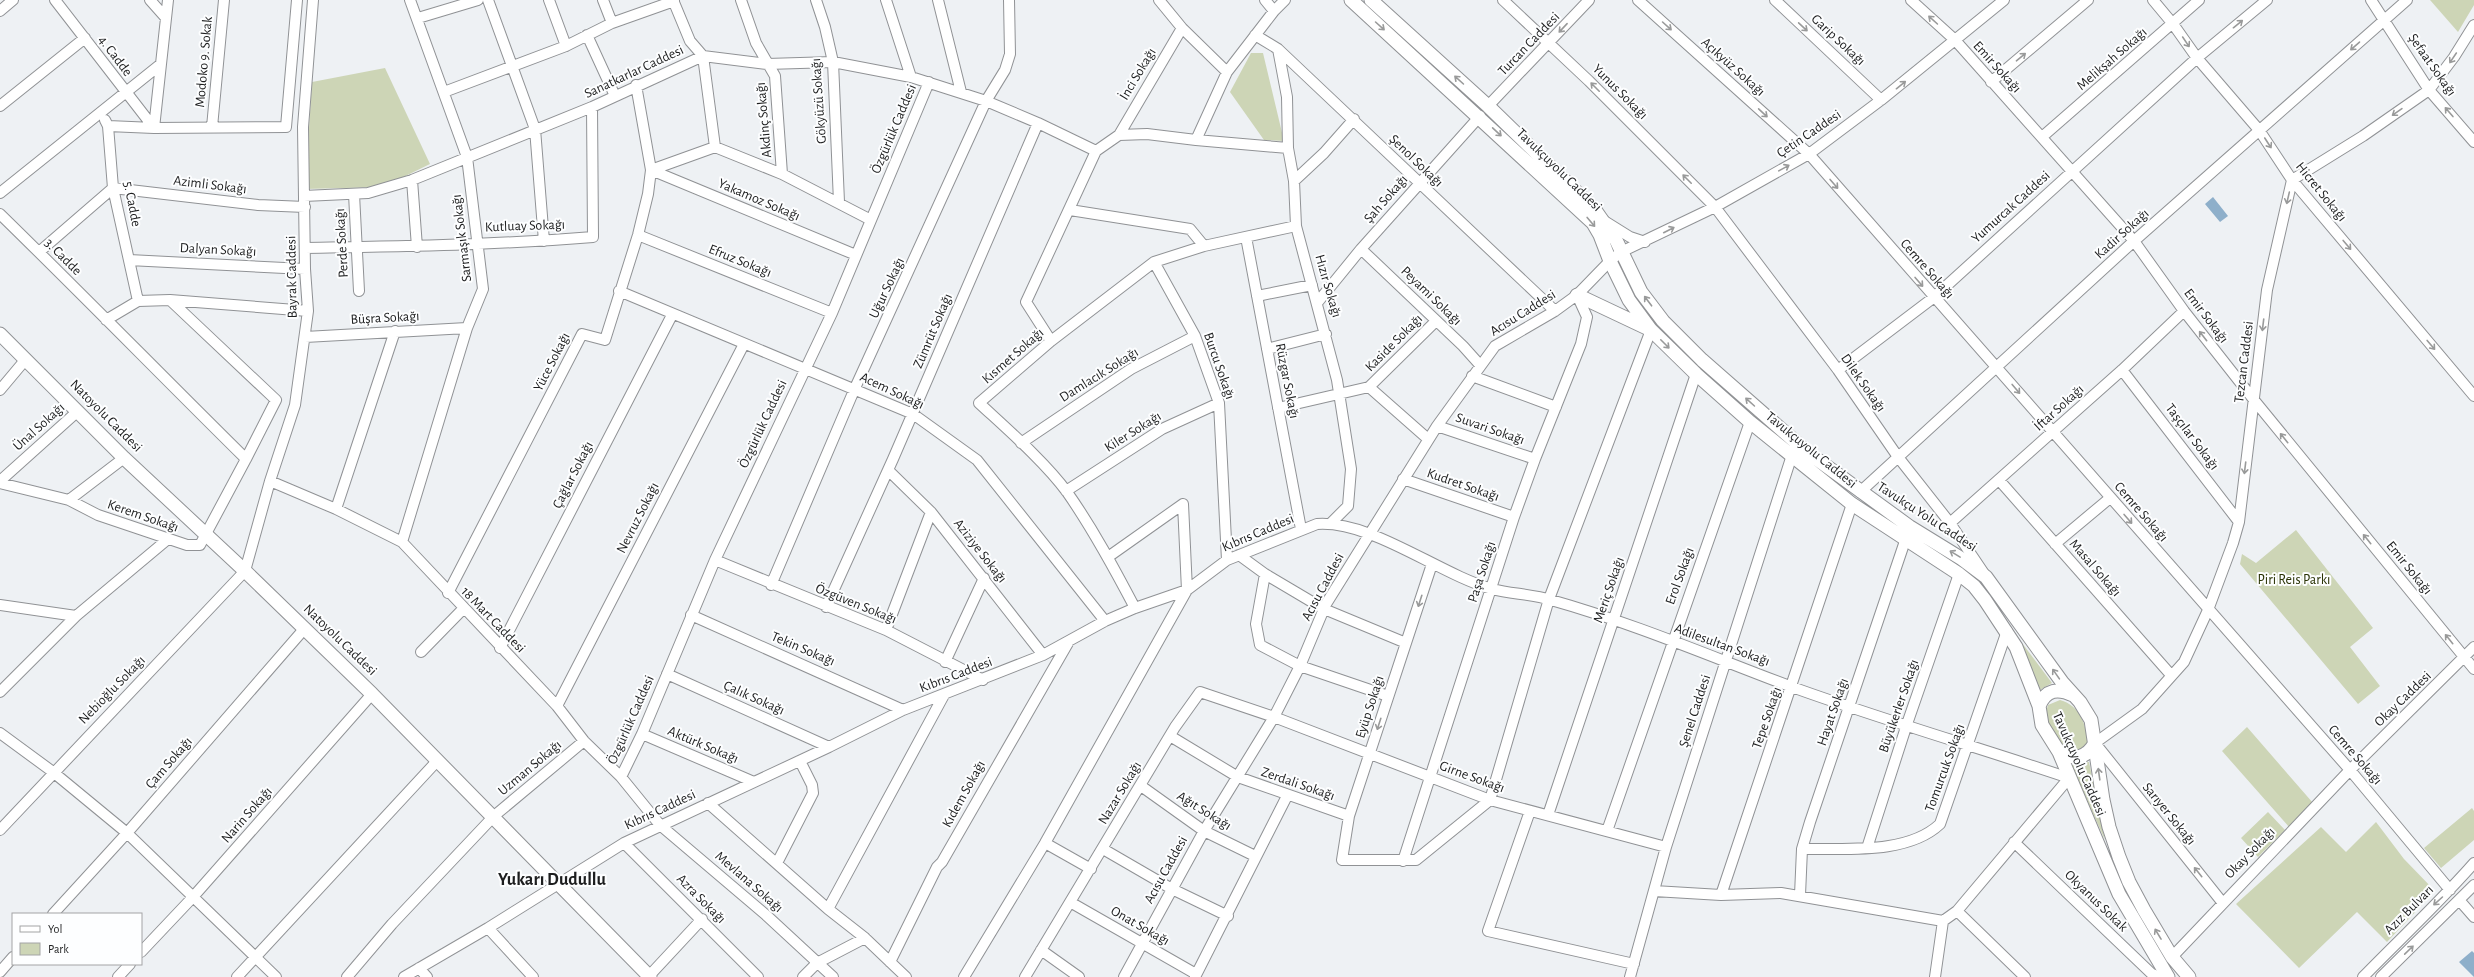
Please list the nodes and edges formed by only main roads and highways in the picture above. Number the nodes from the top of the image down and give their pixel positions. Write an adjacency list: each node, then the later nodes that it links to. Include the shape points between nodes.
1 (1351, 0): 3 (main road, Tavukçuyolu Caddesi, one-way to 3)
2 (1371, 0): 3 (main road, Tavukçuyolu Caddesi, one-way to 2)
3 (1484, 111): 5 (main road, Tavukçuyolu Caddesi, one-way to 5, via 1593,223 1629,300); 7 (main road, Tavukçu Yolu Caddesi, one-way to 3, via 1986,577 1910,527 1806,452 1702,360 1663,321 1641,292 1606,222)
4 (1577, 295): 5 (main road)
5 (1651, 330): 8 (main road, Tavukçuyolu Caddesi, one-way to 8, via 1750,422 1852,504 1974,586 2016,647)
6 (0, 334): 11 (main road, Natoyolu Caddesi, via 124,458 372,694)
7 (2073, 695): 8 (main road, via 2065,691 2051,691 2042,698); 9 (main road, Tavukçu Yolu Caddesi, via 2091,720)
8 (2039, 706): 10 (main road, Tavukçuyolu Caddesi, via 2046,734)
9 (2095, 743): 10 (main road, via 2087,754 2081,757 2067,756); 13 (main road, Tavukçu Yolu Caddesi, one-way to 9, via 2172,957 2129,882 2109,827)
10 (2059, 752): 12 (main road, Tavukçuyolu Caddesi, via 2119,894)
11 (650, 976)
12 (2168, 977)
13 (2189, 977)

